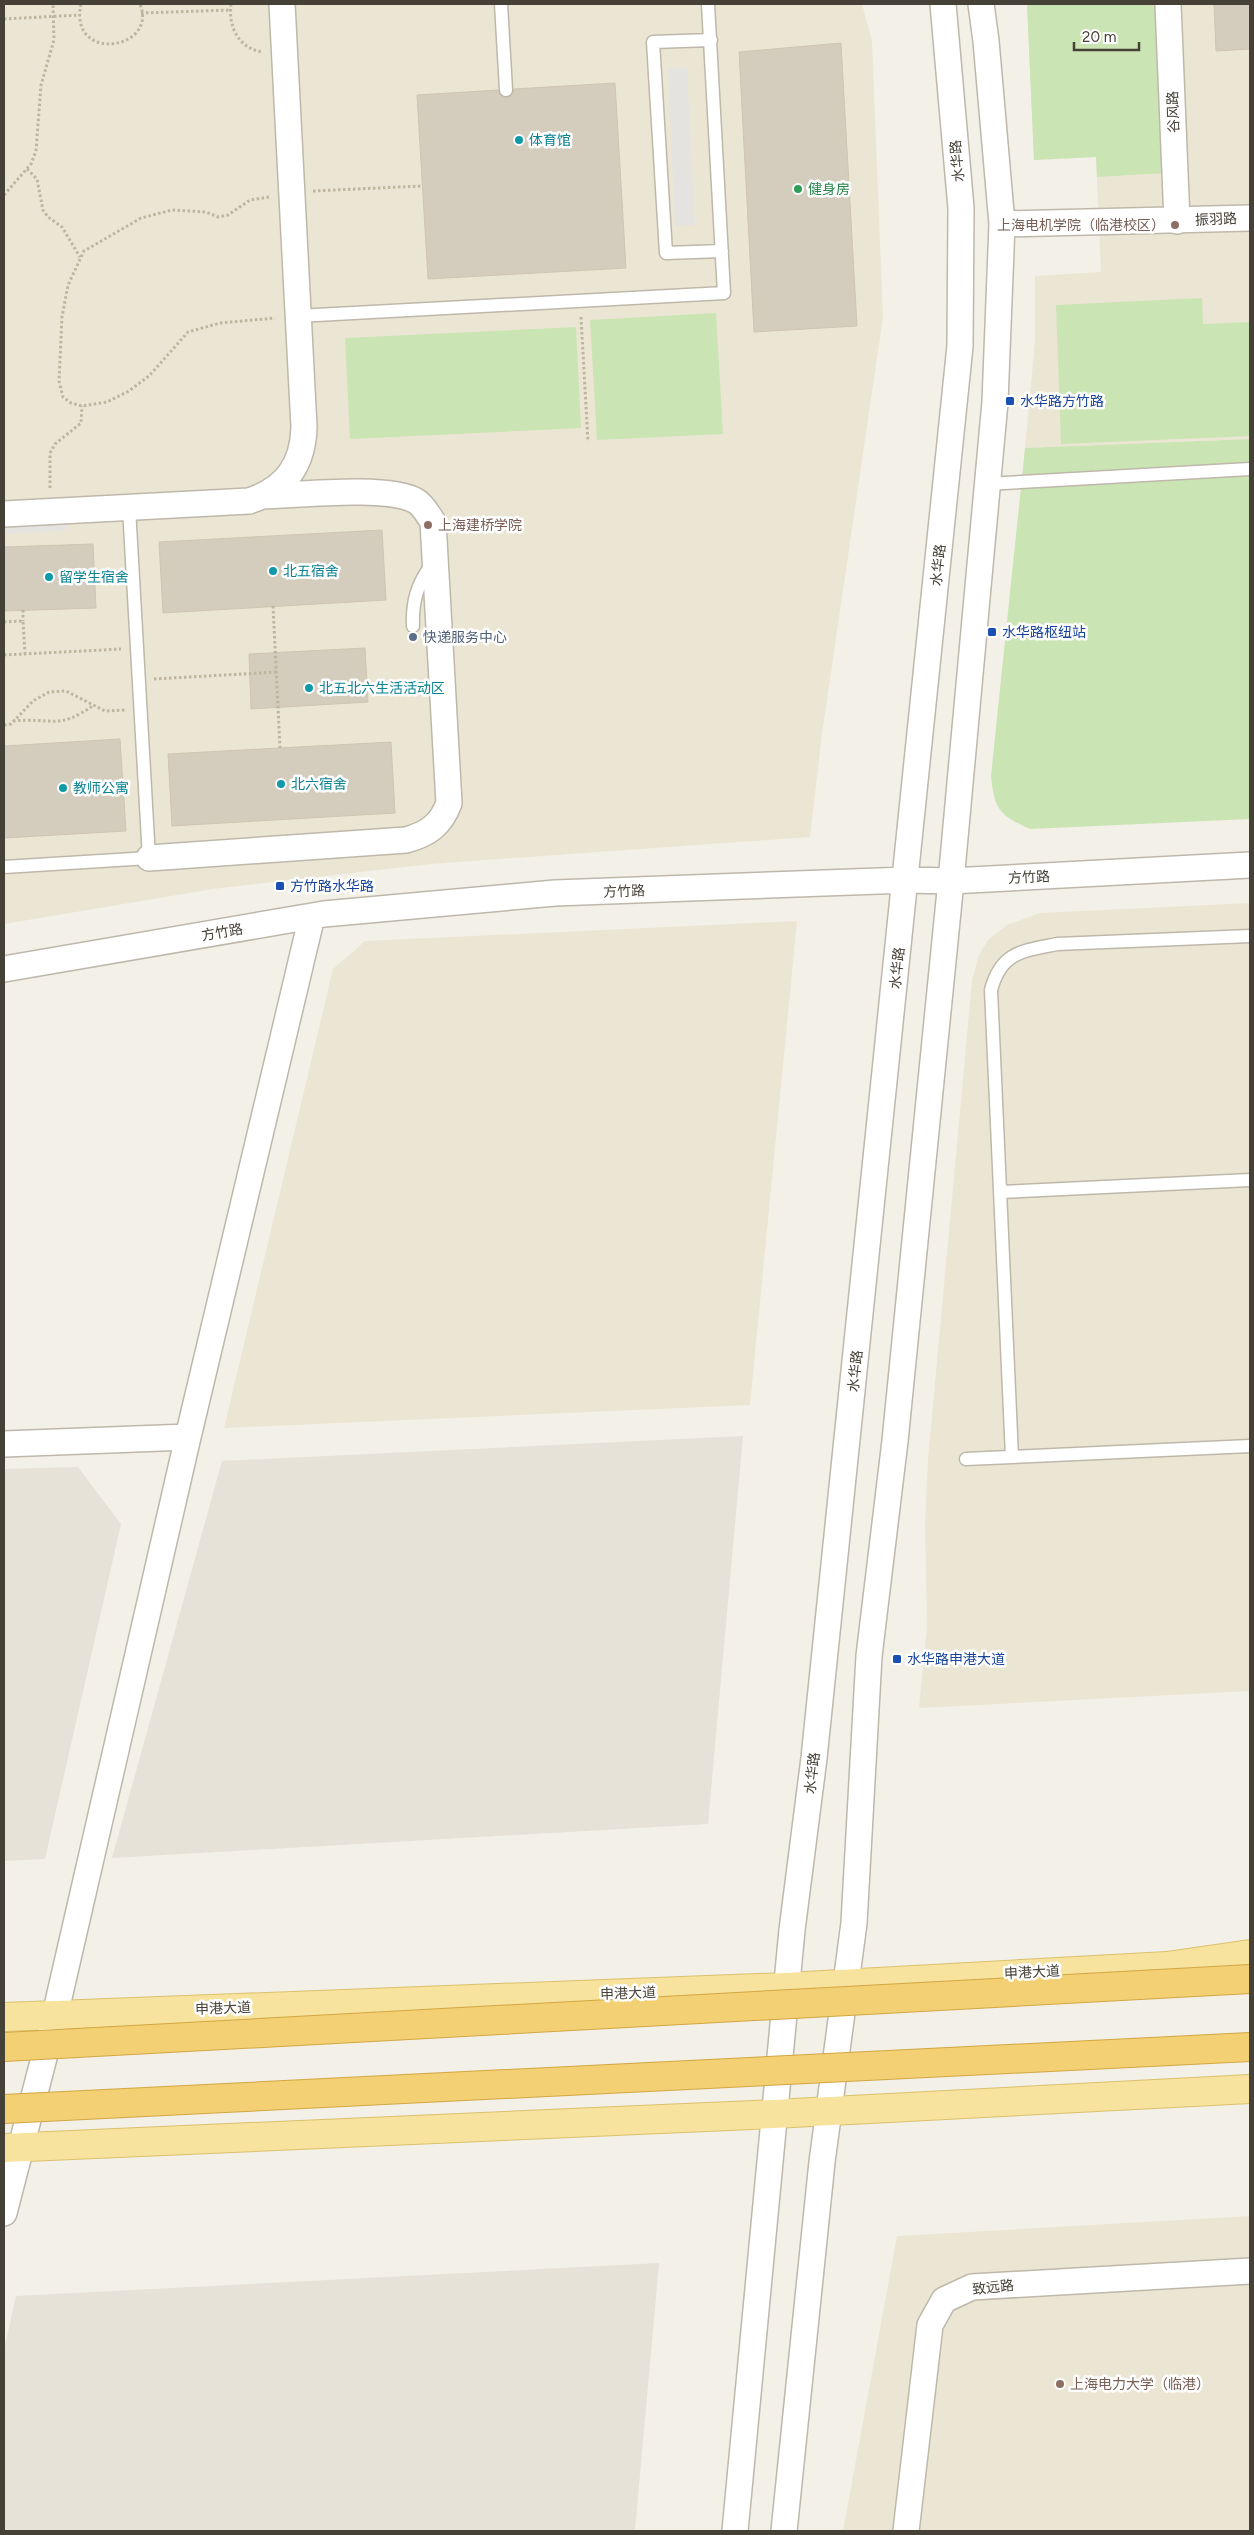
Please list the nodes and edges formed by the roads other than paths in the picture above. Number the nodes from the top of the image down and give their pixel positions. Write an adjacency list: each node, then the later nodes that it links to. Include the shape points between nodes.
1 (282, 4): 13 (street, via 302,194)
2 (501, 4): 8 (lane)
3 (708, 4): 7 (lane)
4 (943, 4): 24 (street, 水华路, via 961,208 960,346)
5 (981, 4): 11 (street)
6 (1168, 4): 10 (street, 谷风路)
7 (711, 40): 12 (lane); 12 (lane, via 654,42 654,52 666,253)
8 (506, 90)
9 (1250, 218): 10 (street, 振羽路)
10 (1177, 221): 11 (street, 振羽路)
11 (1002, 224): 15 (street, via 995,402)
12 (722, 250): 13 (lane, via 724,293)
13 (298, 316): 16 (street, via 303,446 291,474)
14 (1250, 469): 15 (lane)
15 (987, 484): 25 (street)
16 (263, 496): 17 (street, via 234,502); 19 (street, via 400,494 419,502 433,522)
17 (129, 508): 18 (street); 21 (lane)
18 (4, 514)
19 (435, 560): 20 (lane, via 414,598); 21 (street, via 449,804 438,825 406,840)
20 (412, 626)
21 (149, 858): 23 (lane)
22 (1250, 865): 25 (street, 方竹路)
23 (4, 867)
24 (907, 880): 25 (street, 方竹路); 26 (street, 方竹路, via 555,894); 39 (street, 水华路, via 814,1758)
25 (951, 881): 38 (street, via 895,1441 869,1656 854,1923)
26 (312, 916): 28 (street, 方竹路); 31 (street)
27 (1250, 936): 30 (lane, via 1057,944 1028,950 1008,960 996,972 991,990)
28 (4, 969)
29 (1250, 1180): 30 (lane)
30 (1000, 1192): 34 (lane)
31 (188, 1437): 32 (street); 40 (street)
32 (4, 1444)
33 (1250, 1446): 34 (lane)
34 (1012, 1457): 35 (lane)
35 (966, 1459)
36 (1250, 1954): 38 (main road, 申港大道, via 1167,1966)
37 (1250, 1979): 42 (highway, bridge)
38 (847, 1982): 39 (main road, 申港大道); 46 (street)
39 (786, 1986): 40 (main road, 申港大道); 47 (street, 水华路)
40 (55, 2015): 41 (main road, 申港大道); 48 (street)
41 (4, 2017)
42 (4, 2047)
43 (1250, 2047): 45 (highway, bridge)
44 (1250, 2089): 46 (main road)
45 (4, 2109)
46 (829, 2112): 47 (main road); 52 (street)
47 (774, 2114): 48 (main road); 51 (street, 水华路)
48 (12, 2148): 49 (street)
49 (4, 2212)
50 (1250, 2271): 53 (street, 致远路, via 972,2287 944,2300 930,2325)
51 (735, 2531)
52 (784, 2531)
53 (906, 2531)

